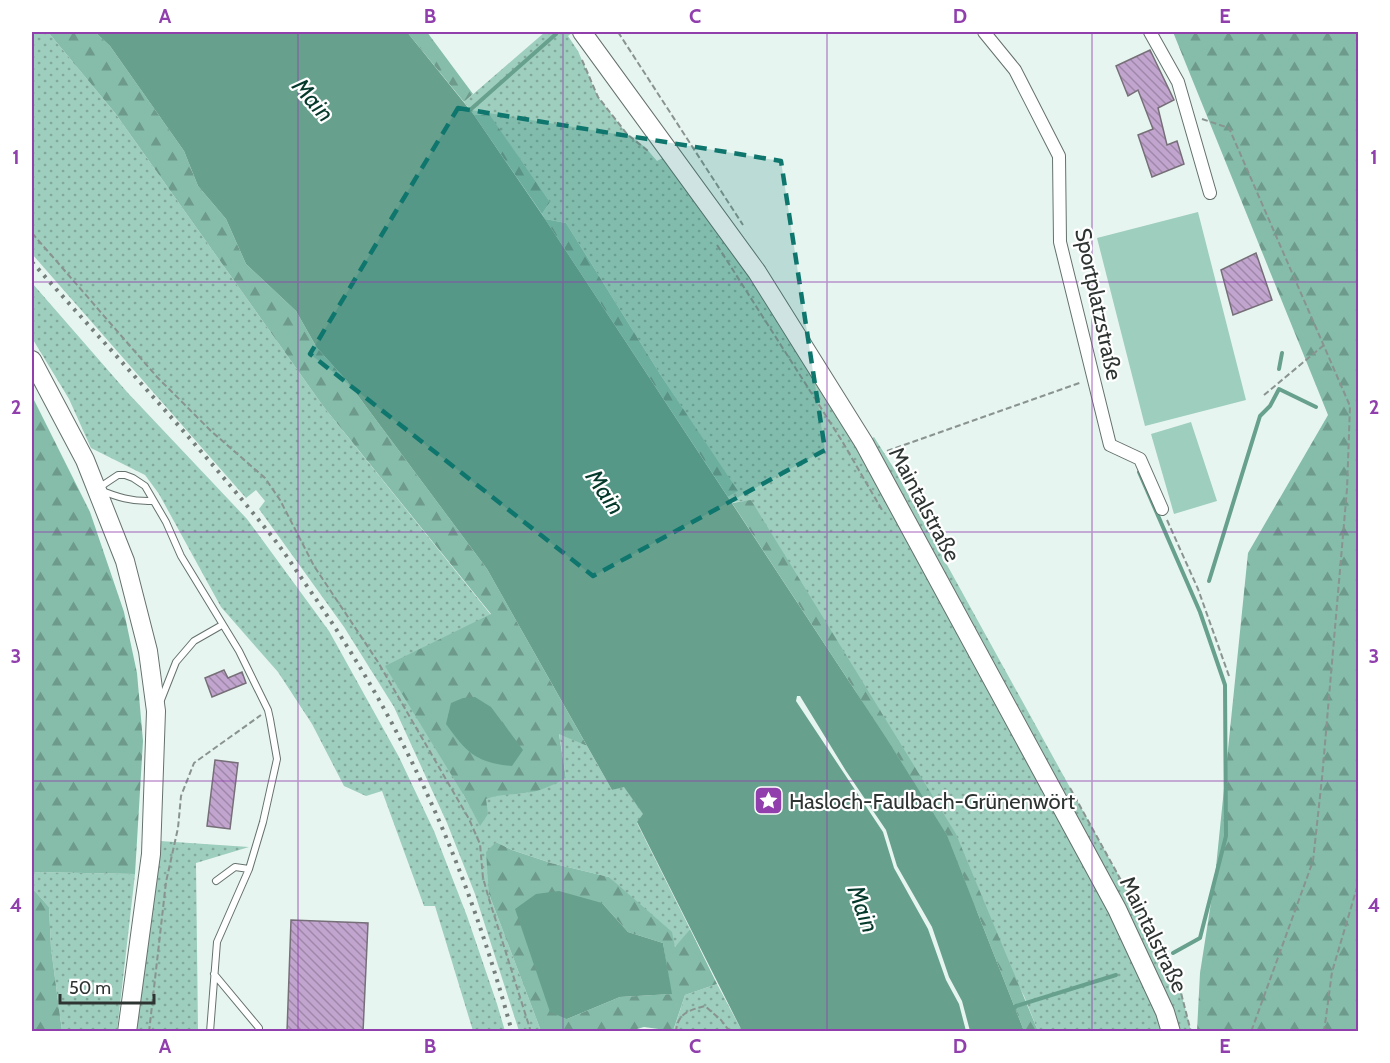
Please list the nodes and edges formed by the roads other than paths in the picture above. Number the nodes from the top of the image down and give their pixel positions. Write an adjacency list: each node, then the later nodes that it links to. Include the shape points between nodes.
1 (984, 32): 8 (street, Sportplatzstraße, via 1015,70 1059,156 1060,242 1110,445 1140,459)
2 (1150, 32): 4 (street, via 1178,82)
3 (584, 35): 17 (main road, Maintalstraße, via 757,272 864,443 1117,909 1165,1012)
4 (1210, 193)
5 (32, 360): 6 (main road)
6 (97, 489): 7 (lane, via 118,498); 7 (lane, via 118,475 125,475 145,486); 10 (main road, via 125,561 148,651)
7 (153, 501): 9 (lane)
8 (1162, 509)
9 (222, 625): 10 (lane, via 194,640 176,662); 11 (lane, via 268,710 277,759)
10 (156, 711): 14 (main road, via 151,854)
11 (249, 869): 12 (lane, via 235,867); 13 (lane, via 217,942)
12 (216, 881)
13 (214, 974): 15 (lane); 16 (lane)
14 (127, 1032)
15 (210, 1032)
16 (259, 1032)
17 (1170, 1032)

